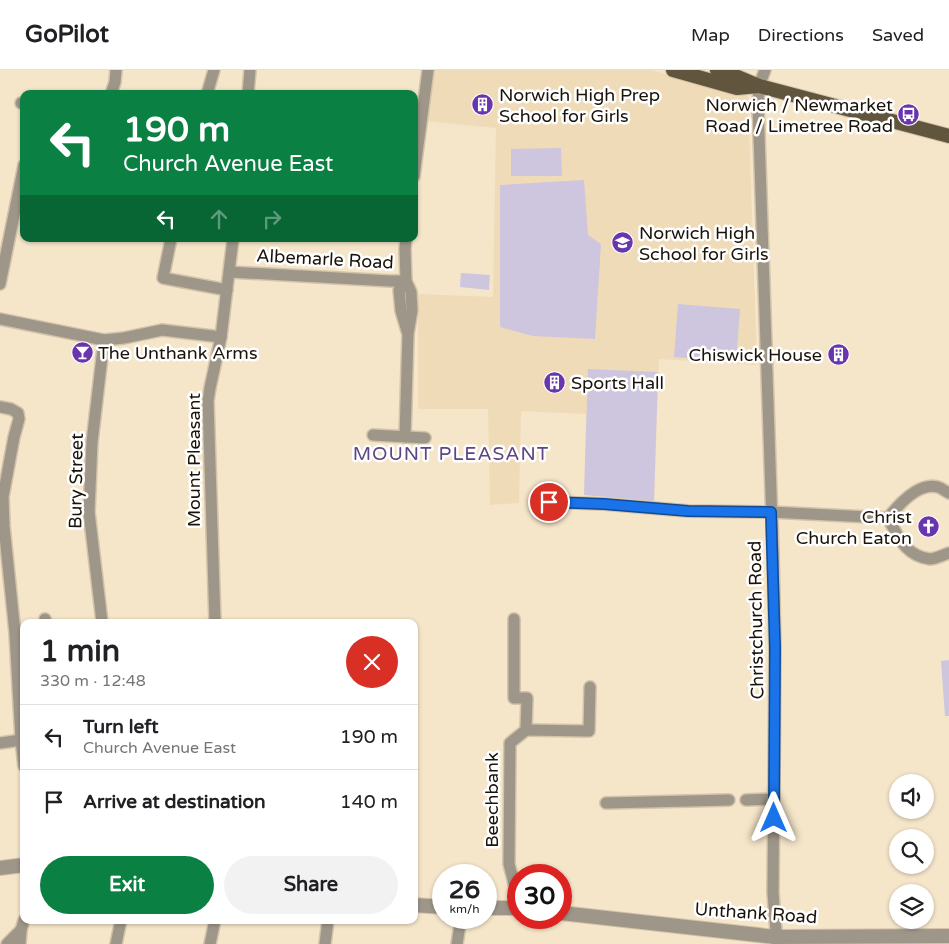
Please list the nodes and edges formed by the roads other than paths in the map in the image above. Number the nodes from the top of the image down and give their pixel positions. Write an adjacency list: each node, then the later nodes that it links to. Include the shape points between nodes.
1 (116, 70): 9 (street)
2 (214, 70): 10 (street)
3 (250, 70): 11 (street)
4 (428, 70): 13 (street)
5 (673, 70): 8 (main road, via 737,88)
6 (717, 70): 8 (main road)
7 (765, 70): 8 (street, Christchurch Road)
8 (759, 86): 12 (main road); 31 (street, Christchurch Road)
9 (112, 90)
10 (208, 90)
11 (248, 90)
12 (949, 136)
13 (418, 146)
14 (20, 185): 20 (street)
15 (170, 242): 21 (street, via 163,278)
16 (234, 242): 18 (street, Mount Pleasant)
17 (406, 242): 19 (street, Albemarle Road)
18 (230, 272): 19 (street, Albemarle Road); 21 (street, Mount Pleasant)
19 (406, 281): 27 (street, via 412,292 412,310 408,334)
20 (0, 284)
21 (227, 290): 23 (street, Mount Pleasant)
22 (0, 319): 24 (street)
23 (221, 336): 24 (street, via 162,330); 35 (street, Mount Pleasant, via 207,414)
24 (104, 340): 34 (street, Bury Street, via 92,442 89,512)
25 (0, 407): 38 (street, via 18,413 19,419 2,497)
26 (373, 435): 27 (street)
27 (405, 437): 28 (street)
28 (425, 438)
29 (949, 493): 32 (street, via 938,487 911,494)
30 (549, 502): 31 (street, via 688,511)
31 (771, 512): 32 (street); 42 (street, Christchurch Road, via 775,648)
32 (888, 518): 33 (street, via 902,544 914,554 931,559)
33 (949, 553)
34 (102, 619)
35 (215, 619)
36 (514, 619): 39 (street, via 514,698 527,698)
37 (590, 687): 39 (street, via 589,731)
38 (20, 722)
39 (526, 730): 46 (street, Beechbank, via 510,743)
40 (20, 740): 41 (street)
41 (0, 743)
42 (774, 799): 44 (street); 58 (street, Christchurch Road)
43 (729, 800): 45 (street)
44 (746, 800)
45 (606, 803)
46 (509, 864)
47 (20, 866): 48 (street)
48 (0, 868)
49 (418, 905): 50 (street)
50 (432, 906)
51 (572, 913): 58 (street, Unthank Road)
52 (120, 924): 61 (street)
53 (214, 924): 62 (street)
54 (328, 924): 63 (street)
55 (23, 925): 59 (street); 60 (street)
56 (460, 929): 64 (street)
57 (949, 936): 58 (street, Unthank Road)
58 (776, 941)
59 (7, 944)
60 (20, 944)
61 (116, 944)
62 (210, 944)
63 (325, 944)
64 (457, 944)

